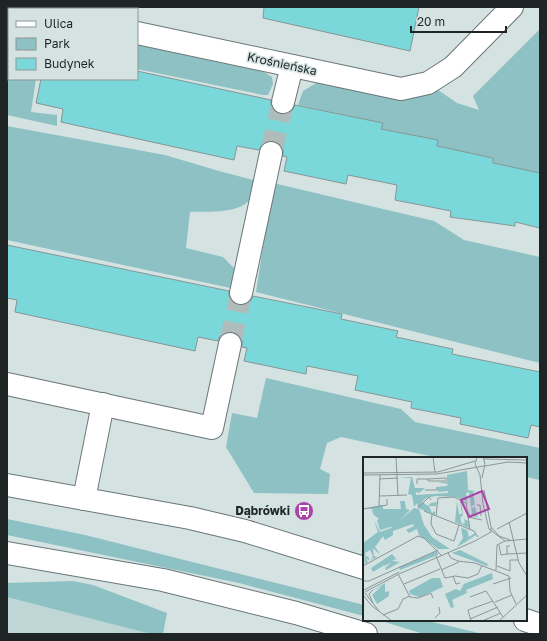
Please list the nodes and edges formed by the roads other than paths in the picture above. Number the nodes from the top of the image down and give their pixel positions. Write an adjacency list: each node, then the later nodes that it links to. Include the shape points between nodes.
1 (512, 7): 3 (street, Krośnieńska, via 453,67 428,83 401,89)
2 (138, 33): 3 (street, Krośnieńska)
3 (292, 66): 4 (street)
4 (284, 102)
5 (271, 153): 6 (street)
6 (242, 293)
7 (230, 344): 9 (street, via 212,428)
8 (7, 384): 9 (street)
9 (103, 404): 11 (street)
10 (7, 485): 11 (street)
11 (84, 499): 13 (street, via 190,518 244,531)
12 (7, 553): 16 (street, via 162,580 296,613)
13 (363, 568)
14 (527, 621): 15 (street)
15 (540, 625)
16 (366, 634)

